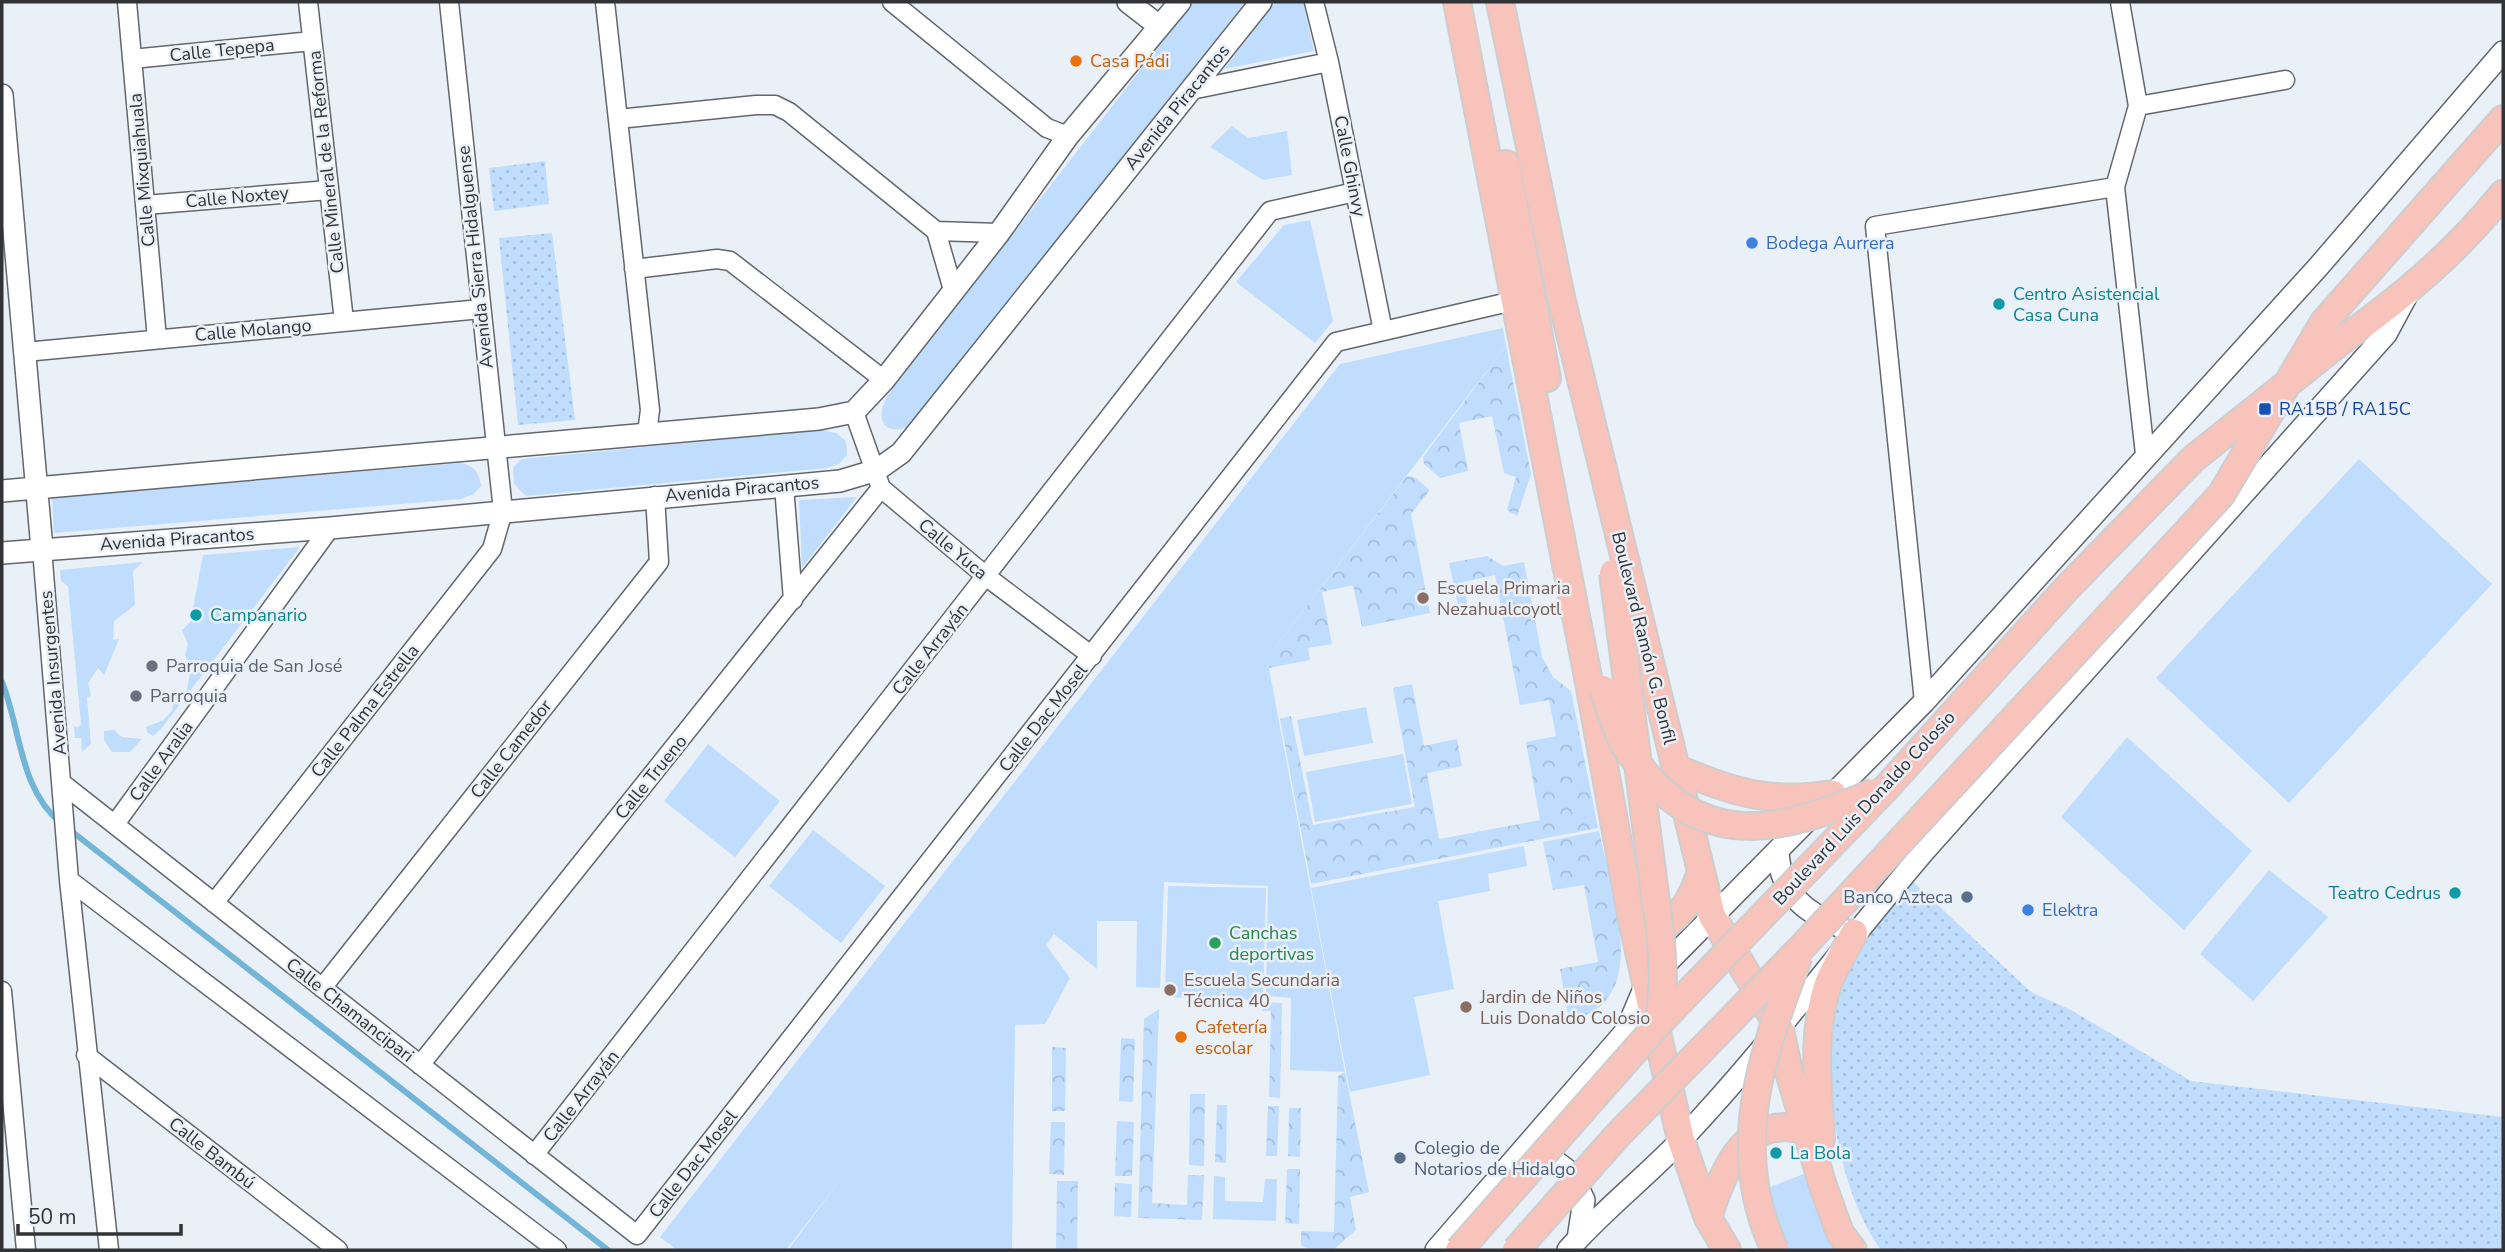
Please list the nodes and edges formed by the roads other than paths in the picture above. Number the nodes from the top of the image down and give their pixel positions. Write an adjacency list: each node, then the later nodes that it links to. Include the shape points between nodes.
1 (127, 2): 16 (street, Calle Mixquiahuala)
2 (308, 2): 14 (street, Calle Mineral de la Reforma)
3 (449, 2): 36 (street, Avenida Sierra Hidalguense)
4 (605, 2): 22 (street)
5 (892, 2): 24 (street, via 1047,128)
6 (1128, 2): 13 (street)
7 (1178, 2): 13 (street)
8 (1261, 2): 19 (street, Avenida Piracantos)
9 (1314, 2): 17 (street, Calle Ghinvy)
10 (1500, 2): 46 (main road, Boulevard Ramón G. Bonfil)
11 (2120, 2): 21 (street)
12 (1457, 3): 35 (main road); 61 (main road, bridge, via 1492,91 1603,689 1625,747 1669,797 1696,815 1742,827 1796,822)
13 (1159, 26): 24 (street)
14 (312, 41): 16 (street, Calle Tepepa); 26 (street, Calle Mineral de la Reforma)
15 (2503, 52): 45 (street, via 2319,266)
16 (132, 59): 29 (street, Calle Mixquiahuala)
17 (1329, 62): 19 (street); 27 (street, Calle Ghinvy)
18 (2285, 80): 21 (street)
19 (1191, 90): 47 (street, Avenida Piracantos)
20 (2, 95): 40 (street, Avenida Insurgentes)
21 (2138, 106): 25 (street)
22 (618, 119): 30 (street, via 775,105); 32 (street)
23 (2503, 119): 72 (main road, bridge, via 2324,322 2221,495)
24 (1068, 136): 31 (street)
25 (2115, 187): 45 (street); 59 (street, via 1875,226)
26 (329, 190): 29 (street, Calle Noxtey); 37 (street, Calle Mineral de la Reforma)
27 (1355, 192): 38 (street, Calle Ghinvy); 56 (street, Calle Arrayán, via 1270,211)
28 (2503, 194): 34 (main road, Boulevard Luis Donaldo Colosio)
29 (145, 205): 39 (street, Calle Mixquiahuala)
30 (936, 231): 31 (street); 33 (street)
31 (999, 233): 33 (street)
32 (634, 269): 41 (street, via 730,261); 43 (street, via 650,410)
33 (953, 290): 41 (street)
34 (2408, 293): 61 (main road, Boulevard Luis Donaldo Colosio, bridge, via 2193,459 2067,588); 71 (street, via 2386,334)
35 (1513, 301): 38 (street, Calle Dac Mosel); 70 (main road)
36 (481, 309): 37 (street, Calle Molango); 44 (street, Avenida Sierra Hidalguense)
37 (344, 321): 39 (street, Calle Molango)
38 (1383, 331): 58 (street, Calle Dac Mosel, via 1336,342)
39 (157, 339): 40 (street, Calle Molango)
40 (25, 352): 49 (street, Avenida Insurgentes)
41 (884, 380): 42 (street)
42 (854, 412): 43 (street); 47 (street, Calle Yuca)
43 (647, 433): 44 (street)
44 (494, 445): 49 (street); 52 (street, Avenida Sierra Hidalguense)
45 (2145, 454): 59 (street)
46 (1601, 467): 60 (main road, Boulevard Ramón G. Bonfil); 77 (main road, bridge, via 1661,940)
47 (879, 479): 48 (street, Avenida Piracantos); 56 (street, Calle Yuca); 57 (street, Calle Trueno)
48 (784, 486): 51 (street, Avenida Piracantos); 57 (street)
49 (37, 487): 50 (street); 54 (street, Avenida Insurgentes)
50 (2, 491)
51 (655, 496): 52 (street, Avenida Piracantos); 74 (street, Calle Camedor, via 659,562)
52 (503, 511): 53 (street, Avenida Piracantos); 68 (street, Calle Palma Estrella, via 492,549)
53 (330, 528): 54 (street, Avenida Piracantos); 64 (street, Calle Aralia)
54 (42, 549): 55 (street, Avenida Piracantos); 62 (street, Avenida Insurgentes)
55 (2, 553)
56 (987, 577): 58 (street, Calle Yuca); 83 (street, Calle Arrayán)
57 (793, 600): 80 (street, Calle Trueno)
58 (1092, 656): 86 (street, Calle Dac Mosel)
59 (1924, 702): 63 (street)
60 (1678, 769): 63 (main road, via 1749,796 1797,800); 66 (main road, Boulevard Ramón G. Bonfil)
61 (1886, 787): 77 (main road, Boulevard Luis Donaldo Colosio, bridge)
62 (64, 791): 64 (street, Calle Chamancipari); 67 (street, Avenida Insurgentes)
63 (1833, 794): 65 (street)
64 (115, 824): 68 (street, Calle Chamancipari)
65 (1778, 853): 69 (street); 71 (street, via 1785,884 1796,901 1812,915)
66 (1700, 874): 69 (main road, Boulevard Ramón G. Bonfil); 70 (main road, via 1692,898 1665,925)
67 (69, 880): 79 (street, Avenida Insurgentes); 92 (street)
68 (214, 903): 74 (street, Calle Chamancipari)
69 (1712, 916): 73 (street); 78 (main road, Boulevard Ramón G. Bonfil)
70 (1632, 920): 73 (main road)
71 (1854, 933): 78 (street); 87 (main road, via 1829,981 1820,1015 1817,1072 1821,1140)
72 (1804, 945): 95 (main road, bridge, via 1617,1136); 97 (main road, bridge, via 1769,1035 1750,1128 1759,1201)
73 (1646, 984): 82 (main road); 84 (street, via 1626,1031)
74 (323, 988): 80 (street, Calle Chamancipari)
75 (2, 991): 76 (street)
76 (3, 1013): 89 (street)
77 (1660, 1022): 94 (main road, Boulevard Luis Donaldo Colosio, bridge)
78 (1780, 1029): 81 (main road, Boulevard Ramón G. Bonfil); 82 (street)
79 (86, 1055): 90 (street, Avenida Insurgentes); 91 (street, Calle Bambú)
80 (420, 1065): 83 (street, Calle Chamancipari)
81 (1809, 1132): 85 (main road, via 1778,1127 1761,1131 1740,1148 1718,1186); 87 (main road, Boulevard Ramón G. Bonfil, via 1823,1186)
82 (1681, 1140): 85 (main road); 88 (street)
83 (534, 1155): 86 (street, Calle Chamancipari)
84 (1518, 1158): 88 (street, via 1555,1161 1571,1173 1584,1200); 93 (street)
85 (1707, 1218): 96 (main road)
86 (637, 1236)
87 (1847, 1241)
88 (1573, 1245)
89 (26, 1250)
90 (109, 1250)
91 (338, 1250)
92 (557, 1250)
93 (1436, 1250)
94 (1459, 1250)
95 (1516, 1250)
96 (1727, 1250)
97 (1775, 1250)

